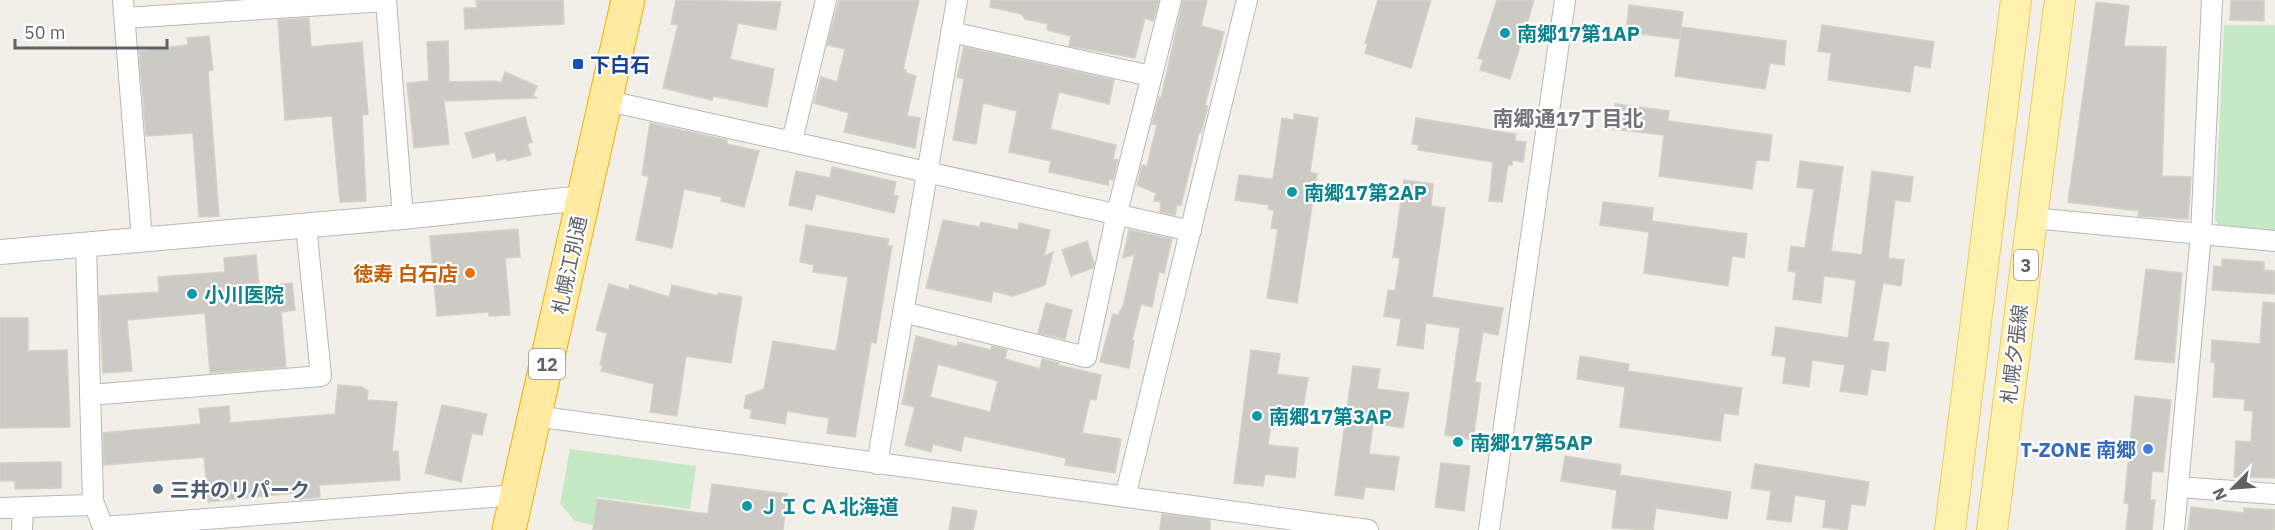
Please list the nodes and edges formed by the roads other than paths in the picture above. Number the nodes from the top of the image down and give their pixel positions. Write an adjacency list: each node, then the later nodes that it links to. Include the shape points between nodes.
1 (628, 0): 13 (highway, 札幌江別通 / 12)
2 (826, 0): 14 (street)
3 (957, 0): 11 (street)
4 (1171, 0): 12 (street)
5 (1247, 0): 21 (street)
6 (1565, 0): 42 (street)
7 (2016, 0): 43 (main road, 3)
8 (2060, 0): 19 (main road, 札幌夕張線 / 3)
9 (2212, 0): 22 (street)
10 (124, 9): 18 (street, via 386,1); 23 (street)
11 (951, 32): 12 (street); 15 (street)
12 (1151, 76): 17 (street)
13 (604, 100): 14 (street); 16 (highway, 札幌江別通 / 12)
14 (792, 141): 15 (street)
15 (927, 171): 17 (street); 27 (street)
16 (583, 198): 18 (street); 29 (highway, 札幌江別通 / 12)
17 (1118, 213): 21 (street); 27 (street, via 1086,357)
18 (403, 217): 20 (street)
19 (2032, 218): 22 (street); 44 (main road, 札幌夕張線 / 3)
20 (306, 225): 23 (street); 28 (street, via 321,376)
21 (1191, 231): 34 (street)
22 (2201, 234): 24 (street); 31 (street)
23 (142, 240): 25 (street)
24 (2275, 241)
25 (86, 245): 26 (street); 28 (street)
26 (0, 252)
27 (903, 312): 30 (street)
28 (90, 395): 35 (street)
29 (536, 416): 30 (street); 33 (highway, 札幌江別通 / 12)
30 (877, 464): 34 (street)
31 (2178, 487): 32 (street); 45 (street)
32 (2275, 494)
33 (517, 495): 35 (street, via 103,527); 40 (highway, 札幌江別通 / 12)
34 (1125, 497): 38 (street)
35 (93, 501): 36 (street, via 88,505)
36 (22, 507): 37 (street); 39 (street)
37 (0, 508)
38 (1284, 525): 41 (street)
39 (22, 530)
40 (509, 530)
41 (1368, 530)
42 (1489, 530)
43 (1950, 530)
44 (1992, 530)
45 (2174, 530)

